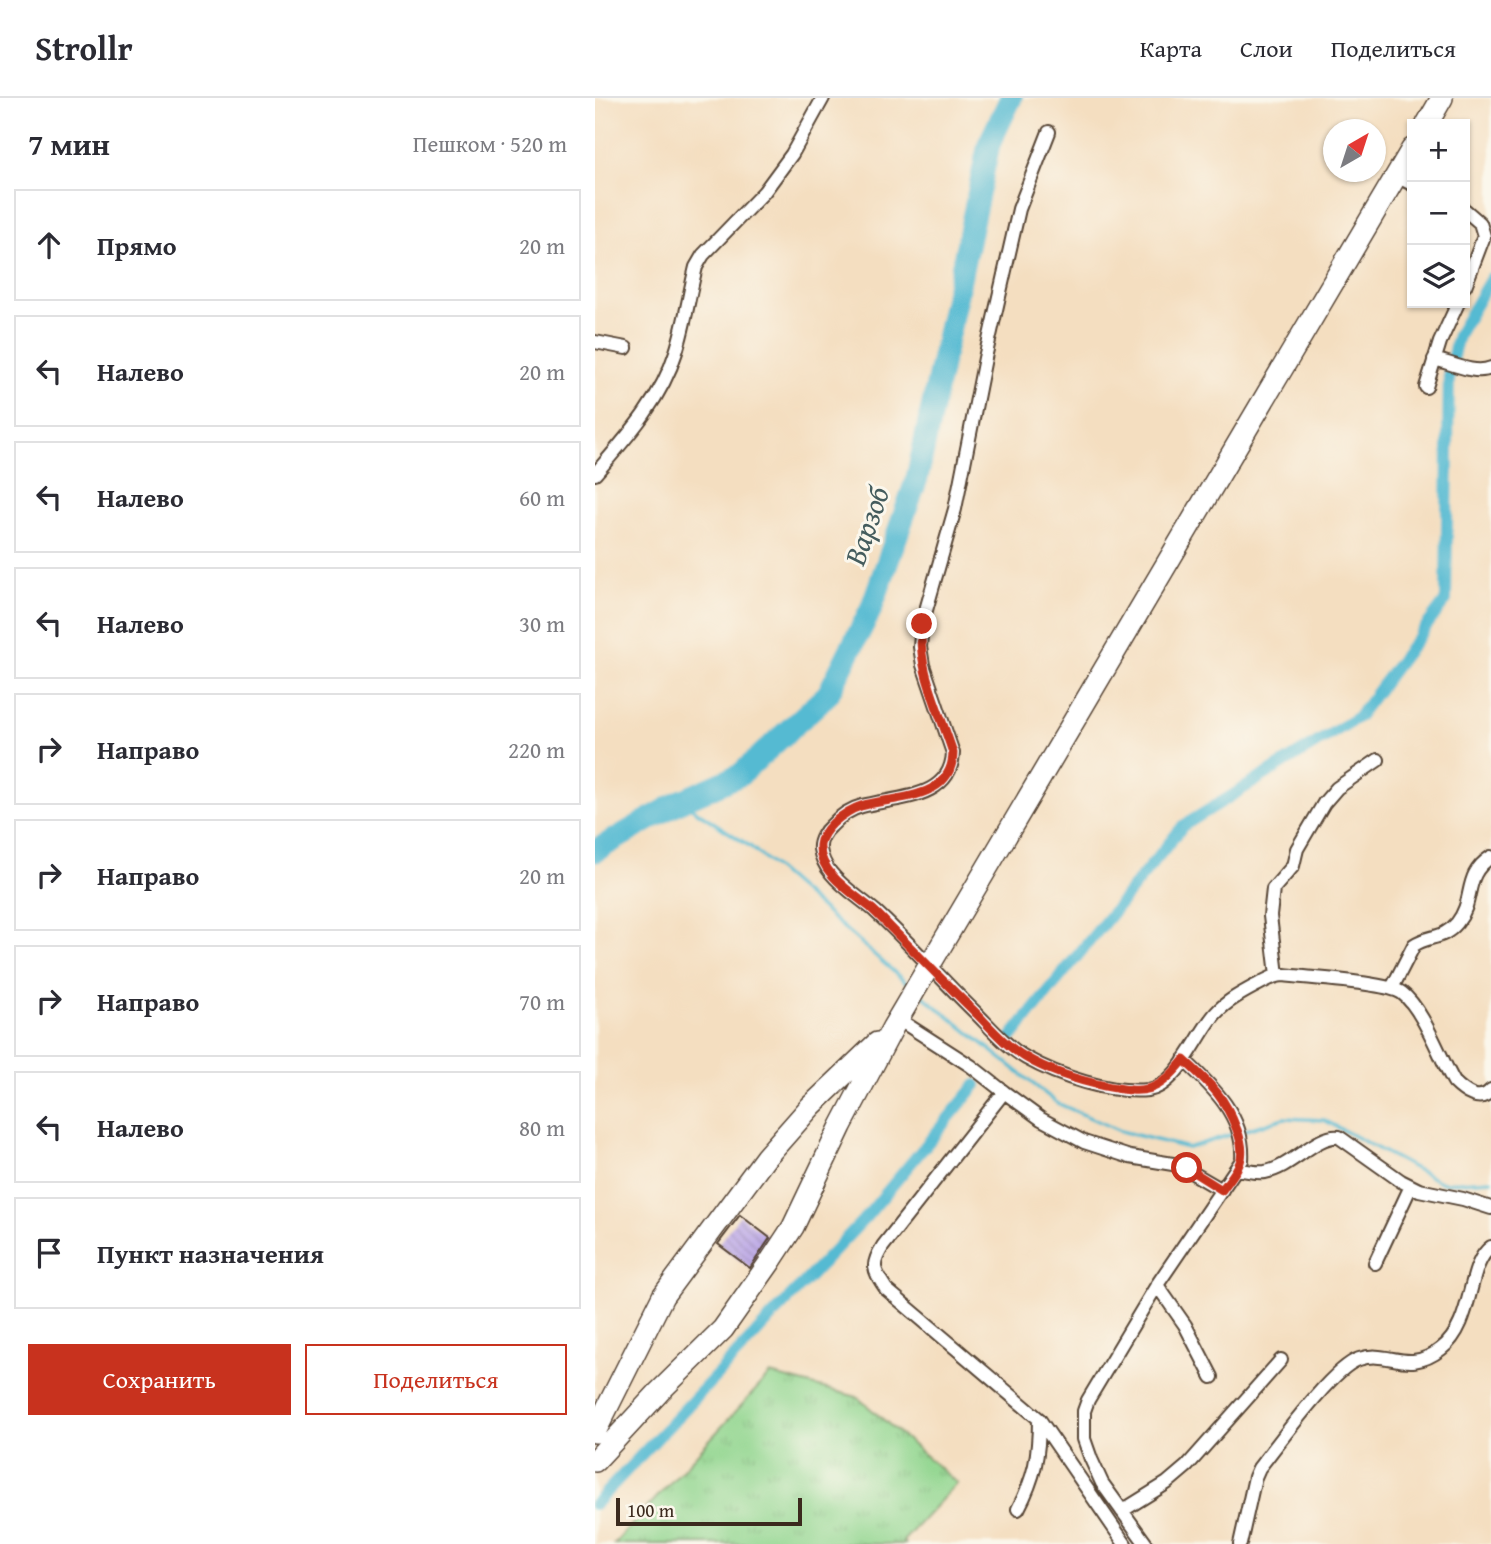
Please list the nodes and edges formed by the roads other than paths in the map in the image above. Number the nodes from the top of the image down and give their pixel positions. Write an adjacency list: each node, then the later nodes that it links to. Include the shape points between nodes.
1 (824, 98): 14 (street, via 764,192 703,255 665,379 642,420)
2 (1442, 98): 3 (highway)
3 (1430, 119)
4 (1049, 132): 17 (street, via 1019,209 955,509 922,624 923,665 953,753 951,768 928,791 847,813 826,830 820,847 829,871 875,911)
5 (1404, 180): 17 (highway)
6 (1470, 214): 7 (street, via 1480,223 1484,236)
7 (1470, 273)
8 (1456, 308): 11 (street)
9 (595, 342): 10 (street)
10 (626, 348)
11 (1437, 360): 12 (street, via 1473,369); 13 (street)
12 (1491, 368)
13 (1426, 387)
14 (595, 474)
15 (1378, 760): 18 (street, via 1336,788 1297,849 1293,866 1273,888 1270,916)
16 (1491, 858): 19 (street, via 1475,871 1467,907 1456,924 1441,937 1414,945)
17 (927, 970): 20 (highway); 21 (street, via 1014,1049 1049,1070 1082,1081 1149,1090 1160,1086)
18 (1277, 975): 19 (street); 21 (street, via 1217,1011)
19 (1392, 988): 22 (street, via 1418,1012 1461,1089 1479,1098)
20 (899, 1018): 23 (street); 34 (highway, via 811,1106 743,1185 663,1296); 35 (highway, via 793,1227 770,1262 723,1329)
21 (1184, 1060): 24 (street, via 1228,1107 1241,1140 1242,1160)
22 (1491, 1090)
23 (1004, 1092): 26 (street, via 1084,1142 1130,1157 1179,1165); 33 (street, via 884,1246 874,1266 886,1289)
24 (1237, 1169): 25 (street, via 1271,1170 1334,1136); 26 (street)
25 (1411, 1186): 27 (street); 29 (street)
26 (1222, 1190): 30 (street)
27 (1491, 1208)
28 (1491, 1247): 40 (street, via 1482,1257 1460,1327 1442,1349 1407,1363 1368,1357 1357,1360 1311,1402 1259,1468)
29 (1375, 1264)
30 (1157, 1285): 32 (street, via 1185,1325); 37 (street, via 1084,1410 1084,1439 1091,1459)
31 (1280, 1360): 37 (street, via 1187,1466)
32 (1212, 1377)
33 (1039, 1419): 36 (street, via 1035,1471); 38 (street)
34 (595, 1432)
35 (595, 1461)
36 (1019, 1509)
37 (1122, 1511): 39 (street)
38 (1125, 1544)
39 (1146, 1544)
40 (1240, 1544)

